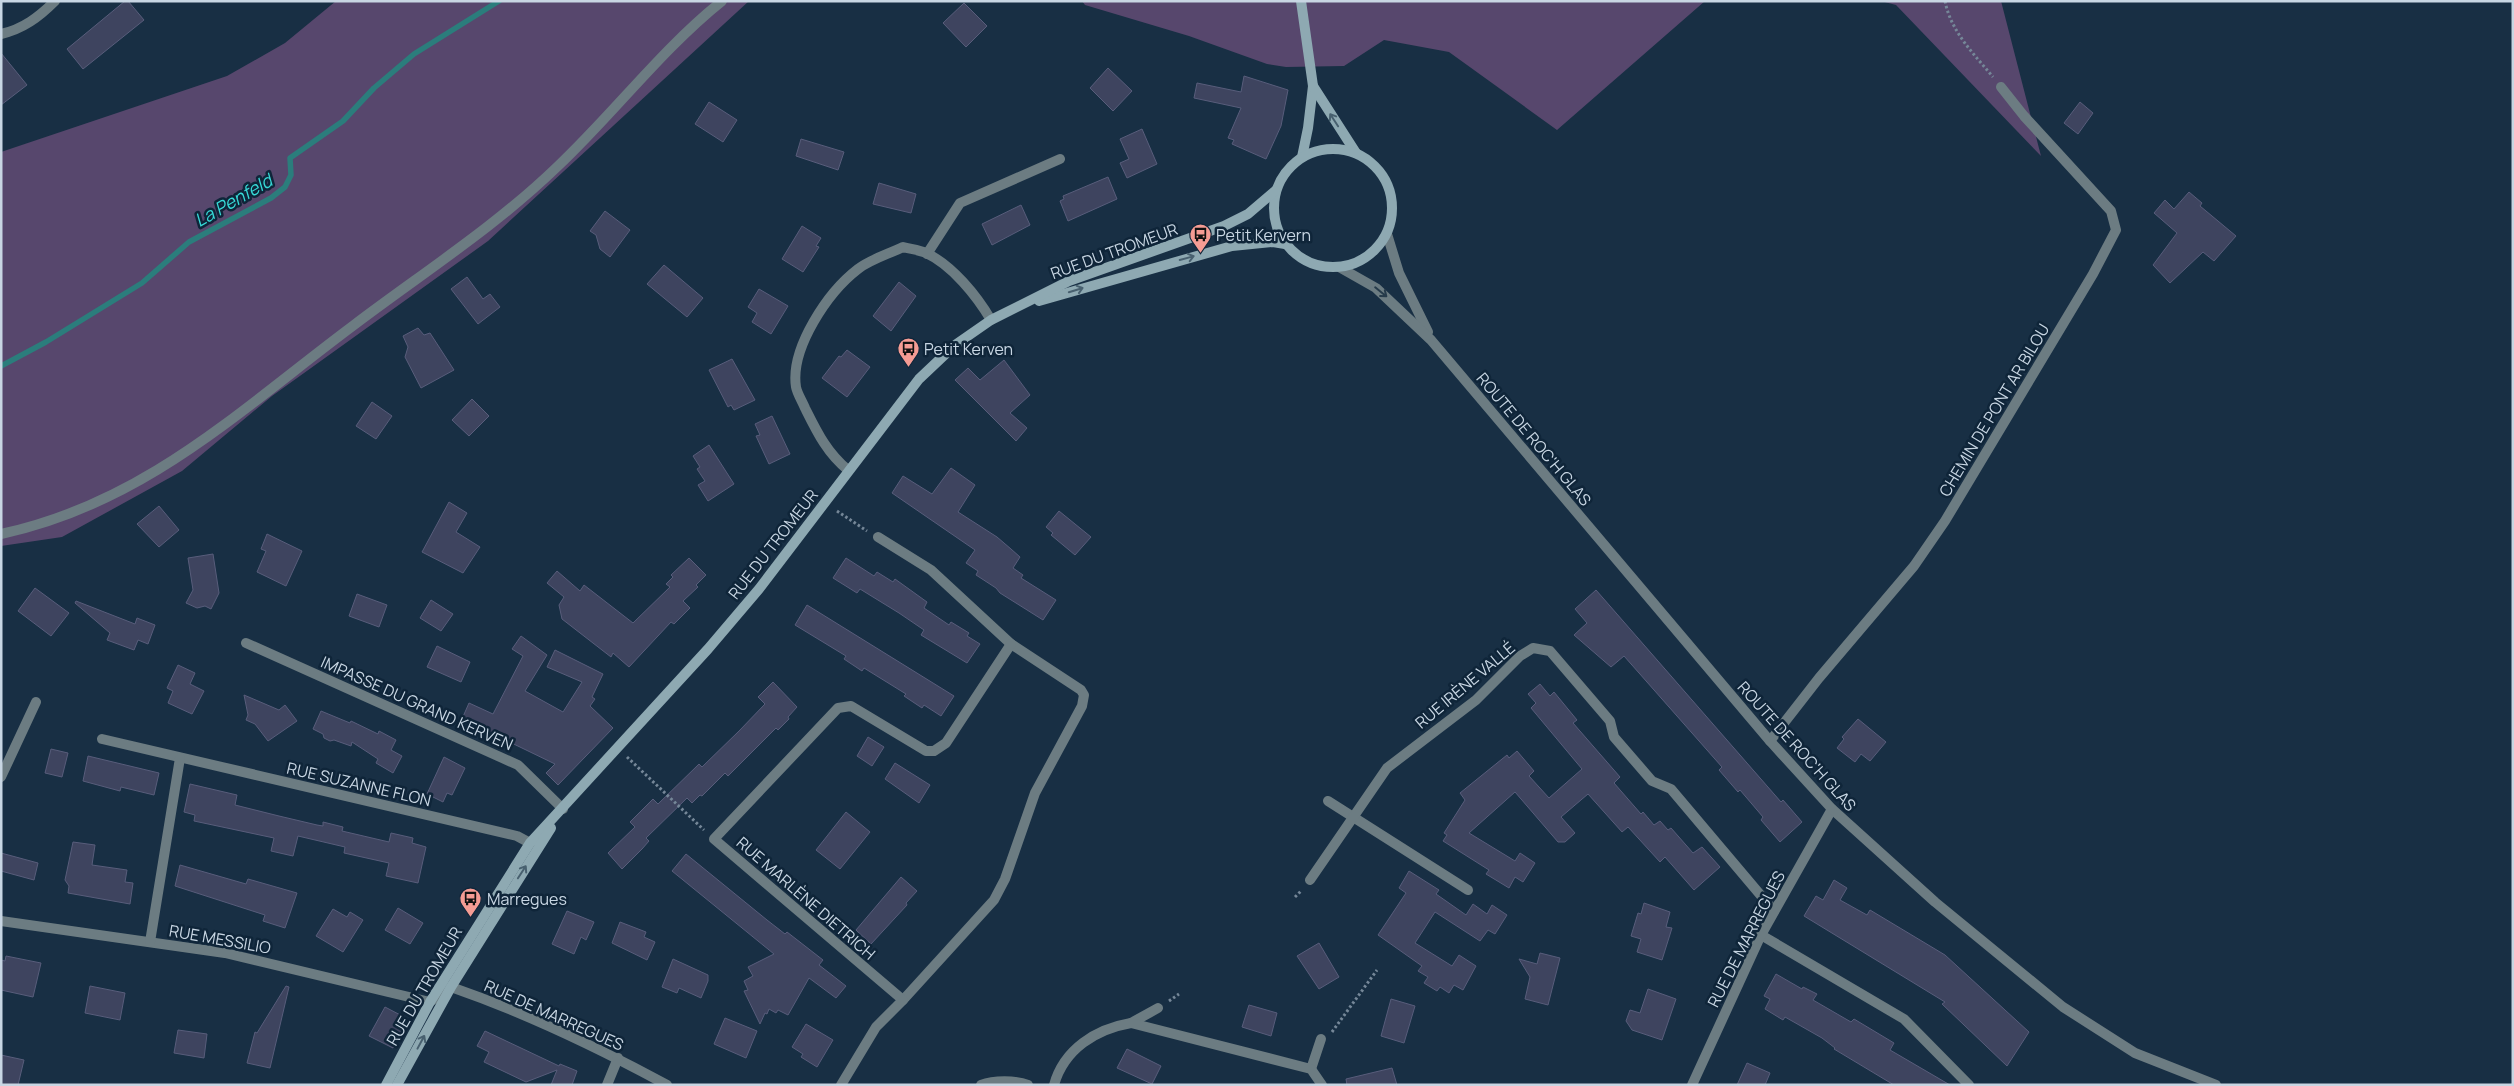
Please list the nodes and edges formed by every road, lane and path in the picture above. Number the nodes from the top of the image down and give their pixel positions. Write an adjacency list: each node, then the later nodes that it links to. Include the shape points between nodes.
1 (55, 1): 5 (street, via 40,16 16,31)
2 (722, 1): 22 (street, via 514,206 473,240 355,324 183,455 104,501 39,526)
3 (1301, 1): 6 (main road)
4 (1945, 1): 7 (path, via 1959,36)
5 (1, 34)
6 (1312, 86): 8 (main road, one-way to 6); 9 (main road)
7 (2001, 87): 28 (street, CHEMIN DE PONT AR BILOU, via 2111,211 2116,230 1945,521 1914,566)
8 (1356, 153): 9 (main road, via 1328,148); 12 (main road, via 1381,172 1389,186 1392,218)
9 (1302, 157): 11 (main road, via 1290,166)
10 (1060, 159): 14 (street, via 960,203)
11 (1275, 191): 13 (main road, via 1275,224); 16 (main road, RUE DU TROMEUR, via 1248,214 1224,226 1069,281)
12 (1387, 234): 15 (main road, via 1368,256 1354,264); 18 (street, ROUTE DE ROC'H GLAS, via 1400,272)
13 (1285, 244): 15 (main road, via 1300,258); 16 (main road, RUE DU TROMEUR, one-way to 13, via 1232,246)
14 (927, 254): 17 (street, via 954,274 979,300); 19 (street, via 903,247 859,268 836,291 810,327 796,360 796,388 821,441)
15 (1339, 267): 18 (street, ROUTE DE ROC'H GLAS, one-way to 18, via 1376,288)
16 (1013, 309): 17 (main road, RUE DU TROMEUR)
17 (991, 320): 19 (main road, RUE DU TROMEUR, via 955,345 919,379)
18 (1432, 340): 28 (street, ROUTE DE ROC'H GLAS)
19 (848, 470): 29 (main road, RUE DU TROMEUR, via 759,589)
20 (837, 511): 21 (path)
21 (851, 520)
22 (1, 534)
23 (878, 538): 25 (street, via 932,570)
24 (246, 643): 33 (street, IMPASSE DU GRAND KERVEN, via 518,765)
25 (1011, 644): 36 (street, RUE MARLÈNE DIETRICH, via 946,743 939,748 926,751 851,706 838,708); 46 (street, via 1081,690 1084,695 1082,706 1035,793 1005,879 994,900)
26 (36, 702): 31 (street)
27 (102, 739): 30 (street, RUE SUZANNE FLON)
28 (1770, 741): 34 (street, ROUTE DE ROC'H GLAS)
29 (618, 748): 33 (main road, RUE DU TROMEUR); 36 (path)
30 (180, 758): 37 (street, RUE SUZANNE FLON, via 517,836); 43 (street)
31 (1, 777)
32 (1328, 801): 35 (street)
33 (563, 809): 37 (main road, RUE DU TROMEUR); 45 (main road, RUE DU TROMEUR, one-way to 33)
34 (1832, 809): 40 (street, RUE DE MARREGUES); 64 (street, ROUTE DE ROC'H GLAS, via 1935,902 2063,1007 2135,1053)
35 (1354, 816): 38 (street, RUE IRÈNE VALLÉ); 39 (street); 40 (street, RUE IRÈNE VALLÉ, via 1387,768 1476,700 1520,656 1533,648 1550,651 1610,721 1614,737 1652,781 1671,789)
36 (714, 839): 46 (street, RUE MARLÈNE DIETRICH)
37 (530, 843): 47 (main road, RUE DU TROMEUR)
38 (1310, 880)
39 (1468, 890)
40 (1774, 911): 42 (street, RUE DE MARREGUES)
41 (1, 921): 43 (street, RUE MESSILIO)
42 (1761, 934): 62 (street, RUE DE MARREGUES); 63 (street, via 1904,1019)
43 (150, 942): 47 (street, RUE MESSILIO, via 225,953)
44 (1377, 970): 50 (path, via 1332,1032)
45 (451, 987): 47 (street); 51 (street, RUE DE MARREGUES, via 530,1017); 54 (main road, RUE DU TROMEUR, one-way to 45)
46 (903, 1000): 57 (street, via 876,1027)
47 (430, 1002): 53 (main road, RUE DU TROMEUR)
48 (1158, 1008): 49 (street)
49 (1132, 1024): 52 (street); 60 (street, via 1118,1026 1083,1042 1058,1069)
50 (1321, 1039): 52 (street)
51 (618, 1058): 55 (street); 56 (street, RUE DE MARREGUES)
52 (1311, 1069): 61 (street)
53 (386, 1085)
54 (398, 1085)
55 (607, 1085)
56 (667, 1085)
57 (841, 1085)
58 (981, 1085): 59 (street, via 1022,1082)
59 (1028, 1085)
60 (1054, 1085)
61 (1322, 1085)
62 (1692, 1085)
63 (1969, 1085)
64 (2216, 1085)

